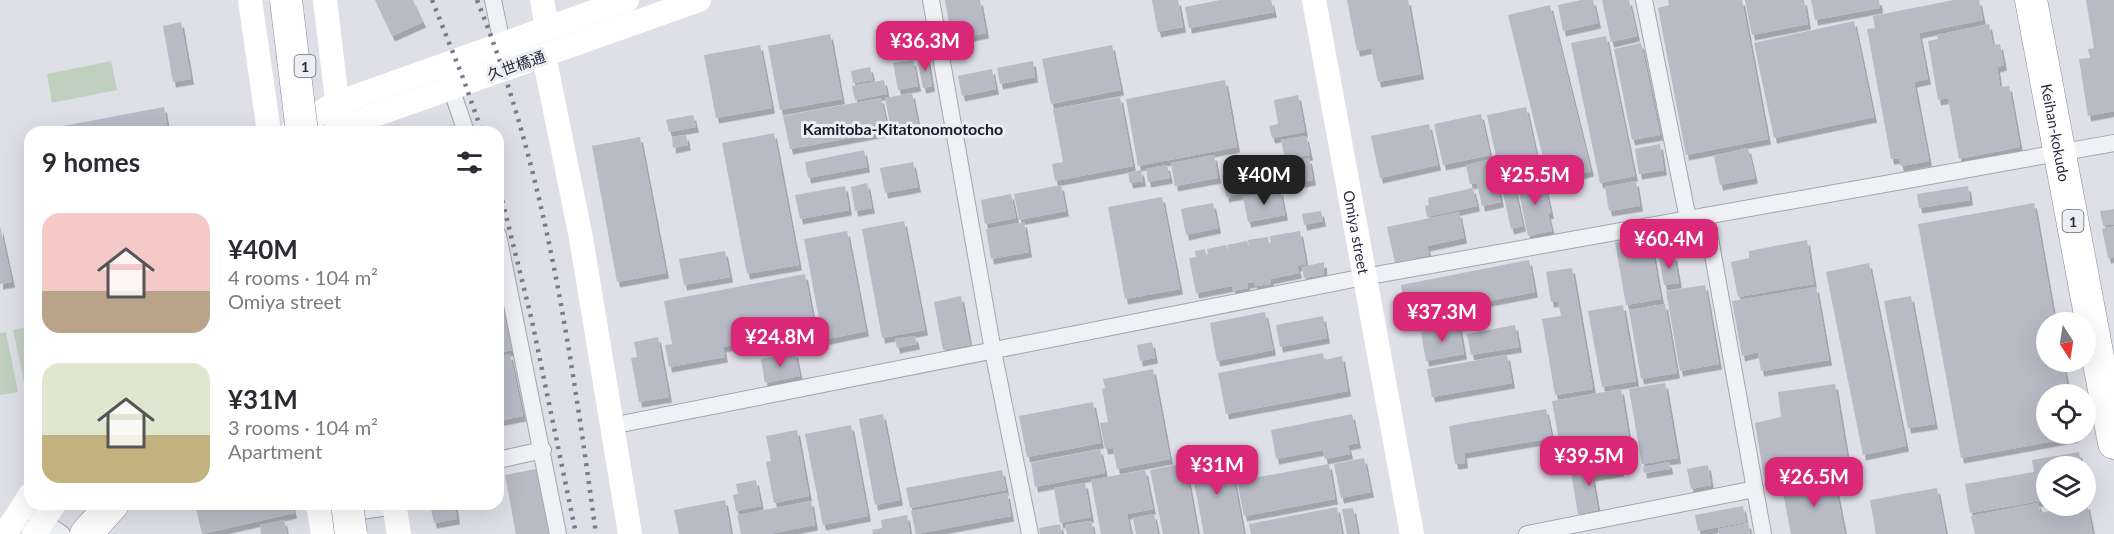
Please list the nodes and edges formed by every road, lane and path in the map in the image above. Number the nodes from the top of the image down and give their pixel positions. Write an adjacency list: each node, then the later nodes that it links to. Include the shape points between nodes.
1 (250, 0): 19 (street)
2 (286, 0): 22 (highway, bridge)
3 (305, 0): 20 (highway, 1, bridge, via 306,58)
4 (325, 0): 18 (street)
5 (493, 0): 15 (street)
6 (542, 0): 14 (street)
7 (699, 0): 13 (street, 久世橋通)
8 (932, 0): 32 (street)
9 (1314, 0): 31 (street, Omiya street)
10 (1644, 0): 29 (street)
11 (2031, 0): 27 (highway, Keihan-kokudo / 1)
12 (625, 1): 13 (street); 14 (street, 久世橋通)
13 (631, 25): 16 (street, 久世橋通)
14 (547, 28): 15 (street, 久世橋通)
15 (502, 44): 18 (street, 久世橋通)
16 (544, 56): 17 (street, 久世橋通); 33 (street, via 581,238)
17 (451, 88): 24 (street, 久世橋通); 25 (street)
18 (337, 103): 21 (street, 久世橋通); 23 (street)
19 (269, 126)
20 (297, 126)
21 (299, 126)
22 (301, 126)
23 (339, 126)
24 (350, 126)
25 (464, 126)
26 (2114, 143): 27 (street)
27 (2061, 153): 28 (street); 34 (highway, Keihan-kokudo / 1)
28 (1706, 216): 29 (street); 37 (street)
29 (1688, 219): 31 (street)
30 (504, 264): 35 (street)
31 (1364, 277): 32 (street); 52 (street, Omiya street)
32 (993, 351): 33 (street); 51 (street)
33 (612, 426): 50 (street)
34 (2114, 443)
35 (543, 450): 36 (street); 49 (street)
36 (504, 459)
37 (1755, 489): 53 (street); 54 (street)
38 (24, 504): 45 (street)
39 (35, 510): 44 (street)
40 (108, 510): 46 (highway)
41 (360, 510): 43 (street)
42 (395, 510): 48 (street)
43 (327, 515): 47 (highway, bridge)
44 (48, 523)
45 (5, 534)
46 (86, 534)
47 (351, 534)
48 (399, 534)
49 (558, 534)
50 (630, 534)
51 (1030, 534)
52 (1412, 534)
53 (1527, 534)
54 (1763, 534)

